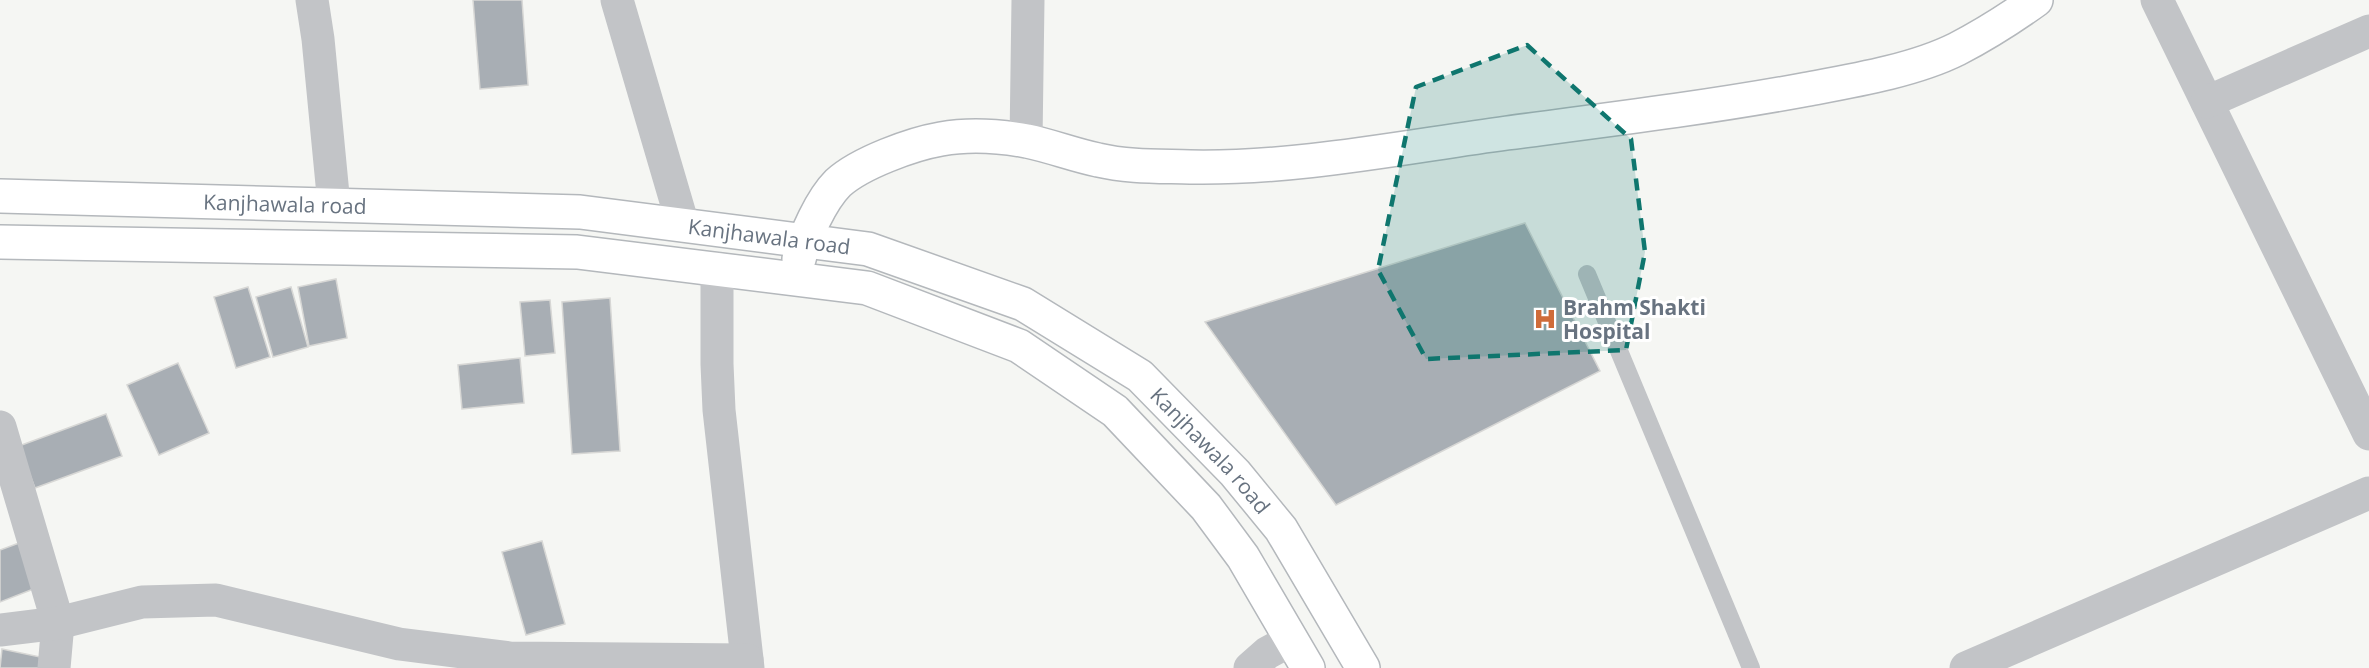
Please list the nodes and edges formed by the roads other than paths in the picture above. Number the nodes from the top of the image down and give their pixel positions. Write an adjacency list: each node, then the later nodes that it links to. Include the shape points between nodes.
1 (312, 0): 10 (street)
2 (617, 0): 11 (street)
3 (1028, 0): 8 (street)
4 (2036, 0): 8 (main road, via 1945,53 1887,72 1743,101 1298,162 1130,166)
5 (2157, 0): 7 (street)
6 (2369, 31): 7 (street)
7 (2207, 102): 17 (street)
8 (1026, 141): 12 (main road, via 981,136 942,138 871,163 839,183)
9 (0, 196): 10 (main road, Kanjhawala road)
10 (334, 205): 11 (main road, Kanjhawala road, via 580,212)
11 (683, 225): 12 (main road, Kanjhawala road)
12 (804, 241): 16 (main road); 28 (main road, Kanjhawala road, via 868,249 1023,304 1140,376 1235,473 1281,529)
13 (0, 242): 14 (main road, Kanjhawala road, via 577,252)
14 (717, 269): 16 (main road, Kanjhawala road); 24 (street, via 719,410)
15 (1587, 274): 29 (lane)
16 (794, 279): 23 (main road, Kanjhawala road, via 867,288 1019,346 1115,411 1206,507 1243,557)
17 (2358, 382): 19 (street)
18 (0, 427): 21 (street)
19 (2369, 434)
20 (2369, 493): 30 (street)
21 (58, 623): 22 (street); 24 (street, via 142,602 216,600 399,644 510,658); 25 (street)
22 (0, 630)
23 (1292, 640): 26 (street, via 1267,653); 27 (main road, Kanjhawala road)
24 (747, 664)
25 (54, 668)
26 (1250, 668)
27 (1308, 668)
28 (1363, 668)
29 (1751, 668)
30 (1966, 668)

